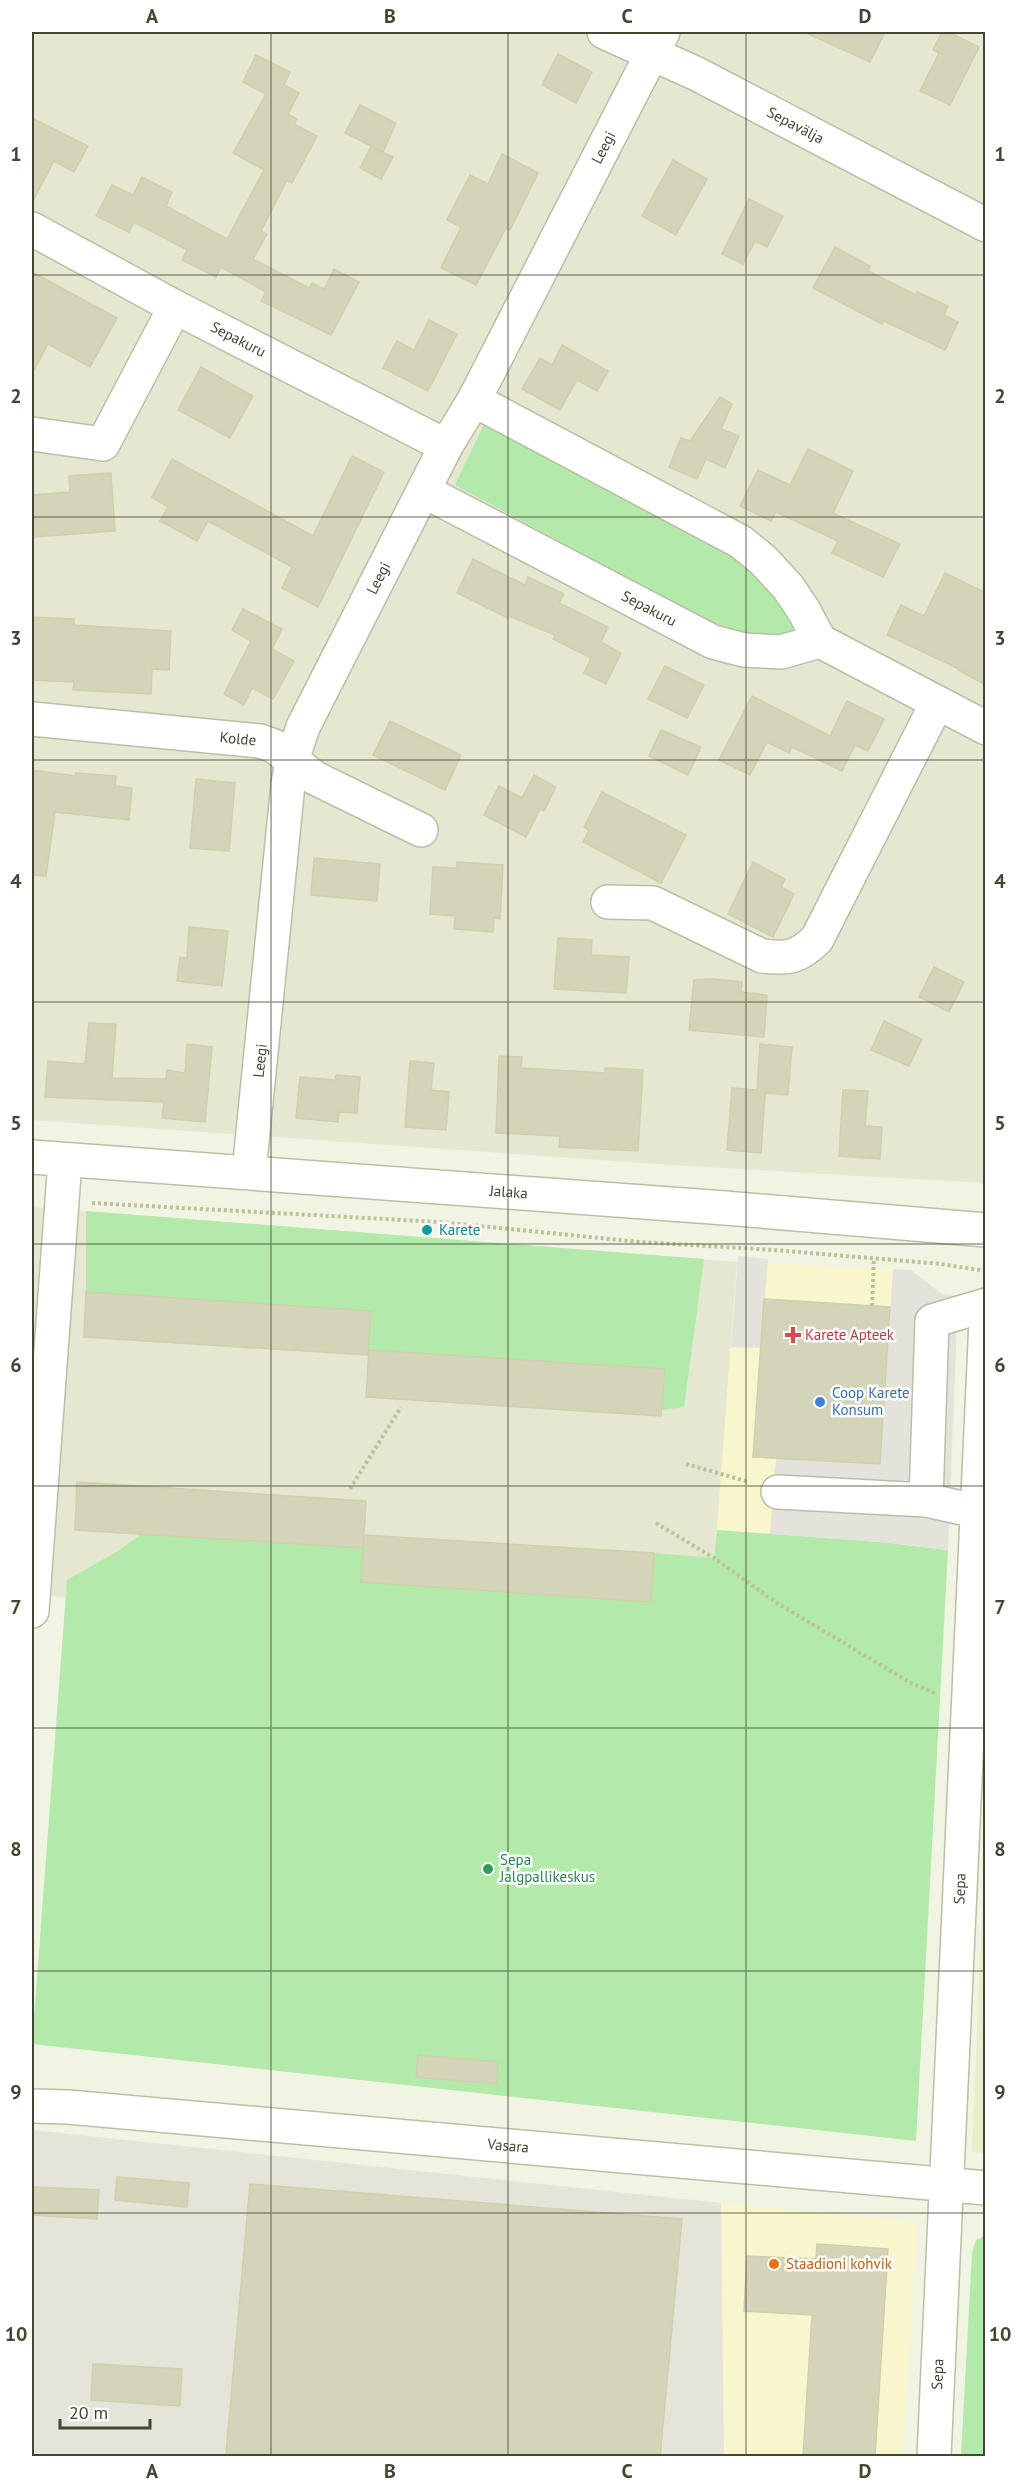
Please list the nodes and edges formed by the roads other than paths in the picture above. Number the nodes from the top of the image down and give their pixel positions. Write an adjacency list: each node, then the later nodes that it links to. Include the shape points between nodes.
1 (604, 32): 2 (street, Sepavälja)
2 (657, 43): 3 (street, Sepavälja, via 697,74); 6 (street, Leegi)
3 (986, 225)
4 (32, 229): 5 (street, Sepakuru)
5 (175, 307): 7 (street, via 103,444); 8 (street, Sepakuru)
6 (474, 400): 8 (street, Leegi); 10 (street, via 741,542 788,587)
7 (32, 434)
8 (446, 446): 9 (street, Leegi)
9 (424, 492): 10 (street, Sepakuru, via 713,642 744,650 781,652); 14 (street, Leegi, via 303,727)
10 (820, 641): 11 (street)
11 (937, 703): 13 (street); 16 (street, via 816,939 804,951 793,956 762,956 653,903)
12 (32, 718): 14 (street, Kolde, via 260,741)
13 (986, 728)
14 (292, 760): 15 (street, Kolde, via 315,778); 19 (street, Leegi)
15 (421, 830)
16 (608, 902)
17 (32, 1157): 18 (street, Jalaka)
18 (65, 1160): 19 (street, Jalaka); 26 (street)
19 (249, 1172): 20 (street, Jalaka)
20 (985, 1230)
21 (986, 1305): 24 (street, via 932,1321)
22 (986, 1321): 25 (street, Sepa)
23 (778, 1492): 24 (street)
24 (926, 1500): 25 (street)
25 (976, 1511): 28 (street, Sepa)
26 (32, 1611)
27 (32, 2106): 28 (street, Vasara)
28 (948, 2185): 29 (street, Vasara); 30 (street, Sepa)
29 (986, 2188)
30 (934, 2457)

